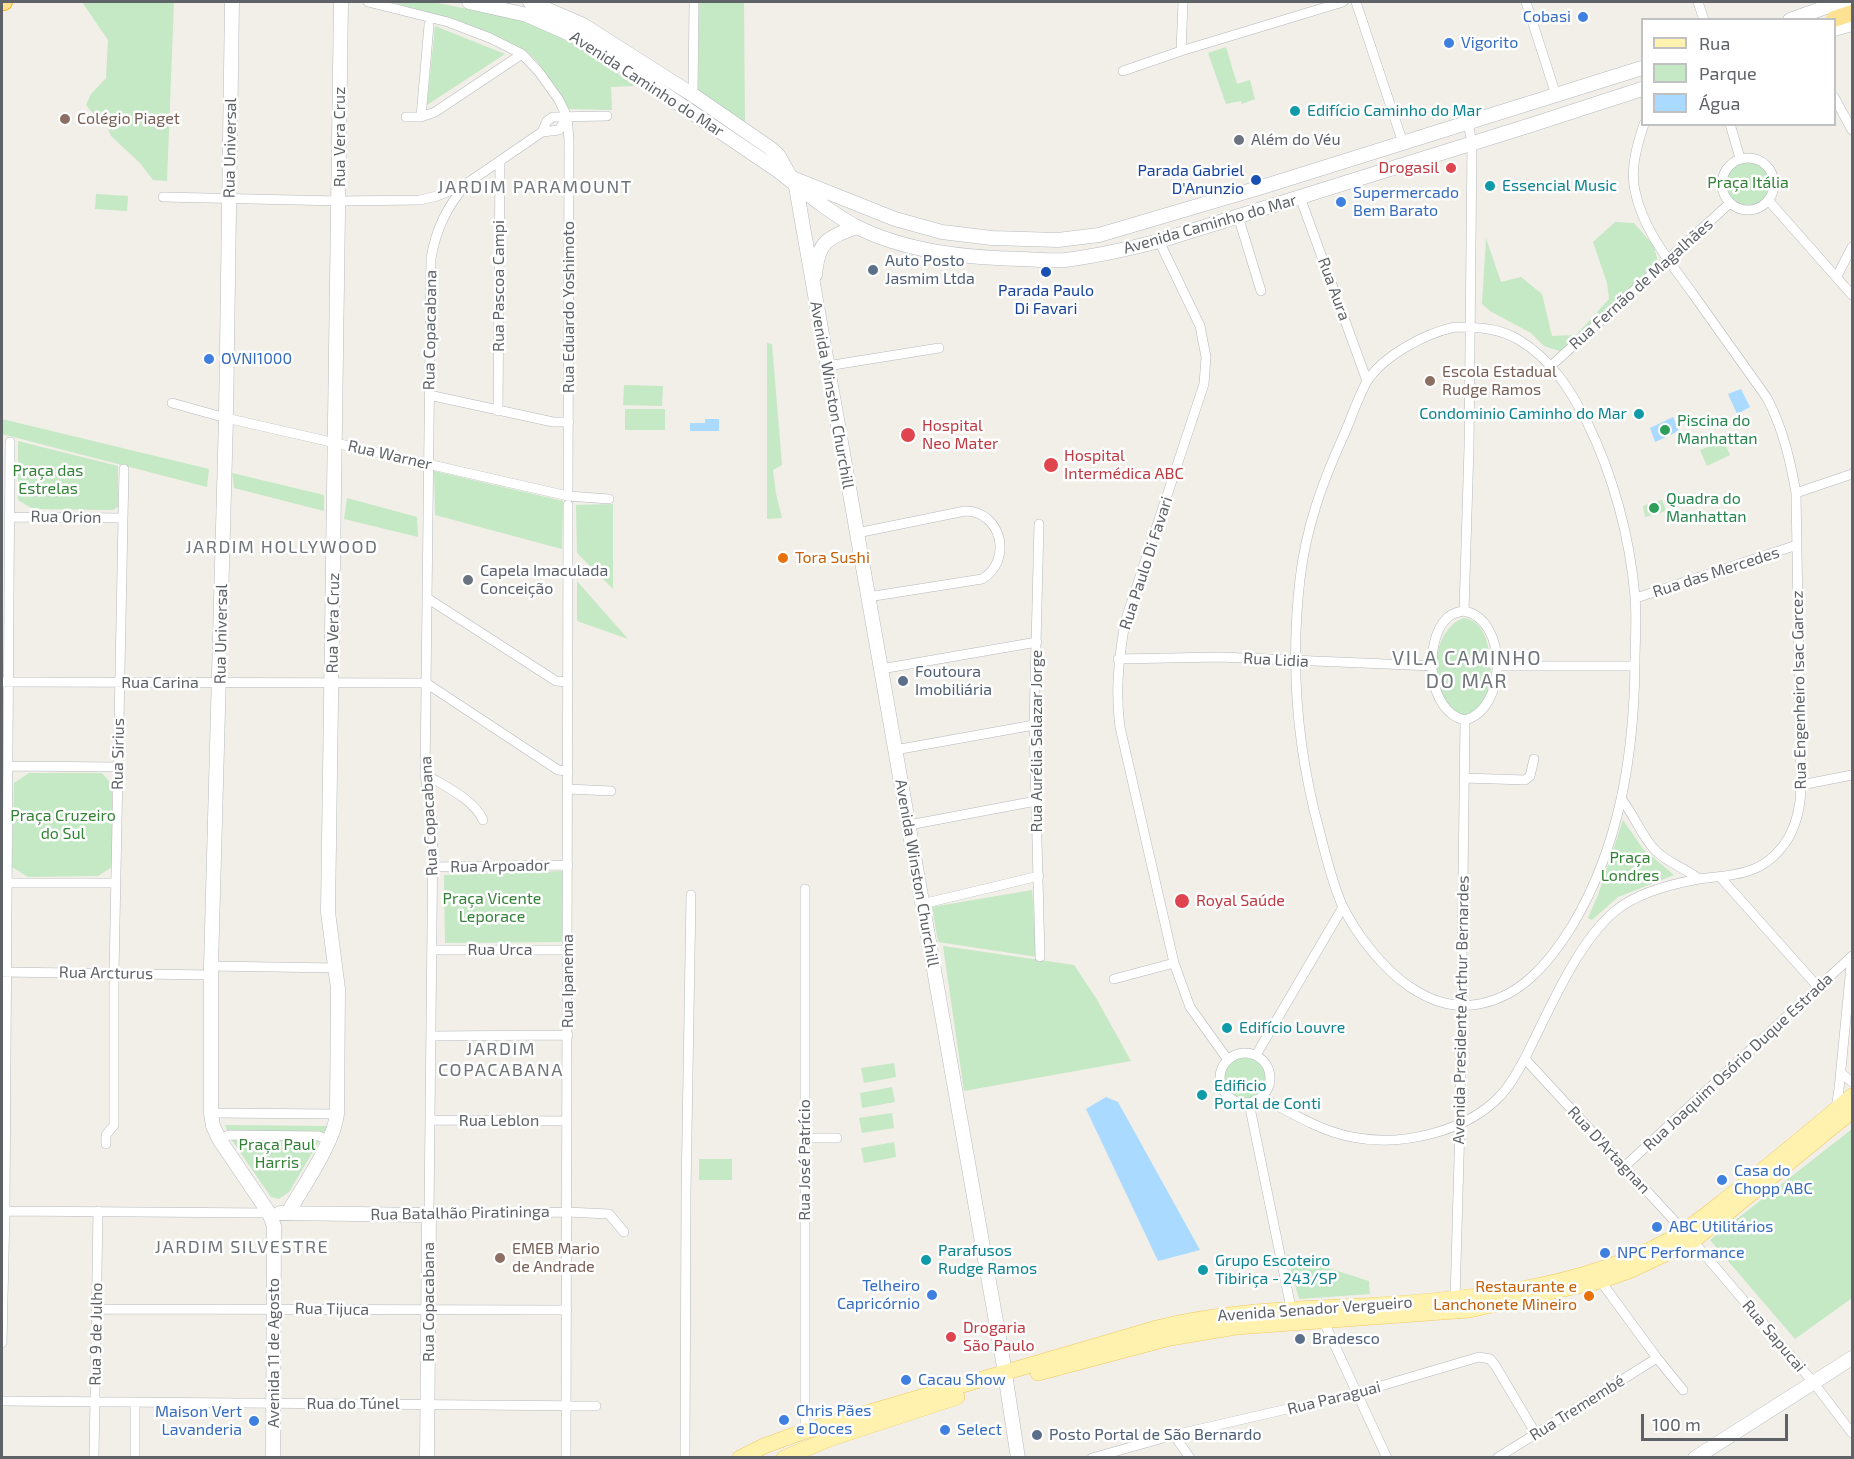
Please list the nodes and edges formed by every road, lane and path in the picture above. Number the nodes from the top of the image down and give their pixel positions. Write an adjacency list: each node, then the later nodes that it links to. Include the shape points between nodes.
1 (232, 2): 44 (street, Rua Universal)
2 (341, 2): 47 (street, Rua Vera Cruz)
3 (368, 2): 20 (street, via 448,22)
4 (469, 2): 40 (street, Avenida Caminho do Mar, via 526,15 579,38)
5 (530, 2): 24 (street, Avenida Caminho do Mar, via 583,25)
6 (694, 2): 24 (street)
7 (1183, 2): 19 (street)
8 (1343, 2): 19 (street)
9 (1356, 2): 36 (street)
10 (1526, 2): 25 (street)
11 (1698, 2): 14 (street)
12 (1852, 12): 13 (highway, bridge)
13 (1836, 13): 15 (street); 16 (street, bridge); 18 (highway)
14 (1703, 18)
15 (1803, 18)
16 (1852, 24)
17 (429, 25): 29 (street)
18 (1852, 35)
19 (1181, 51): 22 (street)
20 (522, 54): 29 (street, via 435,112); 30 (street, via 543,77)
21 (1641, 68): 25 (street, Avenida Caminho do Mar)
22 (1123, 71)
23 (1641, 89): 37 (street, Avenida Caminho do Mar)
24 (693, 95): 40 (street, Avenida Caminho do Mar, via 770,148)
25 (1556, 95): 31 (street, Avenida Caminho do Mar)
26 (1836, 102): 34 (street)
27 (607, 116): 30 (street)
28 (406, 117): 29 (street)
29 (421, 117)
30 (567, 117): 35 (street, via 559,130); 35 (street, via 549,119); 71 (street, Rua Eduardo Yoshimoto)
31 (1468, 123): 36 (street, Avenida Caminho do Mar); 37 (street)
32 (1644, 126): 57 (street, Rua Engenheiro Isac Garcez, via 1634,164 1634,190 1642,217)
33 (1731, 126): 38 (street)
34 (1852, 130)
35 (542, 132): 39 (street)
36 (1402, 143): 50 (street, Avenida Caminho do Mar)
37 (1472, 143): 43 (street, Avenida Caminho do Mar); 62 (street)
38 (1740, 158): 46 (street, via 1757,159 1770,169 1774,185); 48 (street, via 1727,167 1722,182)
39 (500, 161): 41 (street); 69 (street, Rua Pascoa Campi)
40 (790, 179): 50 (street, Avenida Caminho do Mar, via 895,219 942,232 992,238 1058,240 1099,235); 52 (street, Avenida Caminho do Mar, via 830,211); 53 (street, Avenida Winston Churchill)
41 (466, 184): 45 (street); 49 (street, Rua Copacabana)
42 (163, 197): 44 (street)
43 (1300, 197): 51 (street, Avenida Caminho do Mar); 66 (street, Rua Aura)
44 (230, 198): 47 (street); 70 (street, Rua Universal)
45 (426, 199): 47 (street); 49 (street)
46 (1768, 200): 48 (street, via 1754,209 1737,208); 58 (street)
47 (339, 201): 73 (street, Rua Vera Cruz)
48 (1730, 203): 57 (street, Rua Fernão de Magalhães)
49 (450, 205): 67 (street, Rua Copacabana, via 440,224 431,258)
50 (1171, 213): 55 (street, via 1159,221)
51 (1239, 216): 55 (street, Avenida Caminho do Mar); 60 (street)
52 (857, 226): 54 (street); 55 (street, Avenida Caminho do Mar, via 888,240 990,258 1063,260)
53 (802, 227): 54 (street, via 814,237); 59 (street, Avenida Winston Churchill)
54 (830, 237): 59 (street, Avenida Winston Churchill, via 820,248)
55 (1159, 241): 90 (street, Rua Paulo Di Favari, via 1200,326 1206,357 1204,384 1125,622)
56 (1852, 247): 58 (street)
57 (1668, 258): 64 (street, Rua Fernão de Magalhães); 77 (street, Rua Engenheiro Isac Garcez, via 1767,398 1785,440)
58 (1837, 276): 61 (street)
59 (813, 289): 65 (street, Avenida Winston Churchill)
60 (1261, 291)
61 (1852, 296)
62 (1470, 327): 64 (street, via 1500,331 1518,339); 66 (street, via 1455,327 1426,336 1388,360); 88 (street)
63 (939, 348): 65 (street)
64 (1552, 365): 87 (street, via 1581,411 1608,472)
65 (827, 366): 83 (street, Avenida Winston Churchill)
66 (1367, 381): 91 (street, via 1312,514 1300,577)
67 (429, 394): 69 (street); 74 (street, Rua Copacabana)
68 (172, 404): 70 (street, Rua Warner)
69 (498, 411): 71 (street, via 559,424)
70 (226, 418): 73 (street, Rua Warner); 100 (street, Rua Universal)
71 (569, 422): 79 (street, Rua Eduardo Yoshimoto)
72 (10, 442): 80 (street)
73 (336, 443): 74 (street, Rua Warner); 97 (street, Rua Vera Cruz)
74 (428, 463): 79 (street, Rua Warner); 86 (street, Rua Copacabana)
75 (124, 469): 81 (street, Rua Sirius)
76 (1852, 474): 77 (street)
77 (1796, 493): 84 (street, Rua Engenheiro Isac Garcez)
78 (609, 499): 79 (street, Rua Warner)
79 (568, 501): 98 (street, Rua Ipanema)
80 (9, 517): 81 (street, Rua Orion); 96 (street)
81 (123, 518): 99 (street, Rua Sirius)
82 (1039, 524): 89 (street, Rua Aurélia Salazar Jorge)
83 (857, 533): 85 (street, Avenida Winston Churchill); 85 (street, via 974,511 994,526 999,540 995,569 982,579)
84 (1797, 545): 87 (street, Rua das Mercedes); 112 (street, Rua Engenheiro Isac Garcez)
85 (868, 597): 95 (street, Avenida Winston Churchill)
86 (427, 598): 98 (street, via 556,681); 101 (street, Rua Copacabana)
87 (1636, 598): 94 (street)
88 (1464, 611): 92 (street, via 1448,616 1443,623 1434,646); 93 (street, via 1478,616 1490,633)
89 (1037, 642): 95 (street); 103 (street, Rua Aurélia Salazar Jorge)
90 (1118, 659): 91 (street, Rua Lidia, via 1220,657); 134 (street, Rua Paulo Di Favari, via 1120,728)
91 (1295, 661): 92 (street, Rua Lidia); 129 (street, via 1306,780)
92 (1432, 666): 102 (street, via 1443,704 1451,714)
93 (1497, 666): 94 (street); 102 (street, via 1494,688 1485,708)
94 (1635, 666): 115 (street, via 1635,705)
95 (881, 669): 104 (street, Avenida Winston Churchill)
96 (5, 682): 99 (street, Rua Carina); 106 (street)
97 (332, 682): 100 (street, Rua Carina); 101 (street, Rua Carina); 135 (street, Rua Vera Cruz, via 328,912)
98 (568, 682): 108 (street, Rua Ipanema)
99 (120, 683): 100 (street, Rua Carina); 107 (street, Rua Sirius)
100 (220, 683): 136 (street, Rua Universal)
101 (426, 683): 108 (street, via 558,770); 109 (street, Rua Copacabana)
102 (1465, 720): 111 (street, Avenida Presidente Arthur Bernardes)
103 (1034, 725): 104 (street); 116 (street, Rua Aurélia Salazar Jorge)
104 (895, 750): 118 (street, Avenida Winston Churchill)
105 (1534, 759): 111 (street, via 1530,776 1525,780)
106 (8, 766): 107 (street); 124 (street)
107 (118, 767): 125 (street, Rua Sirius)
108 (568, 771): 113 (street, Rua Ipanema)
109 (425, 774): 117 (street, via 471,804); 120 (street, Rua Copacabana, via 433,822)
110 (1852, 775): 112 (street)
111 (1465, 778): 141 (street, Avenida Presidente Arthur Bernardes)
112 (1801, 785): 122 (street, Rua Engenheiro Isac Garcez, via 1795,825 1777,853 1755,869)
113 (568, 789): 114 (street); 119 (street, Rua Ipanema)
114 (610, 791)
115 (1622, 800): 123 (street, via 1657,852); 141 (street, via 1588,894 1550,958 1532,978 1503,997)
116 (1036, 801): 118 (street); 121 (street, Rua Aurélia Salazar Jorge)
117 (483, 819)
118 (909, 825): 128 (street, Avenida Winston Churchill)
119 (568, 865): 120 (street, Rua Arpoador); 131 (street, Rua Ipanema)
120 (433, 867): 130 (street, Rua Copacabana)
121 (1039, 876): 128 (street); 133 (street, Rua Aurélia Salazar Jorge)
122 (1721, 878): 123 (street, Rua Engenheiro Isac Garcez); 140 (street)
123 (1699, 879): 145 (street, Rua Engenheiro Isac Garcez, via 1648,893 1625,904 1605,921 1562,985)
124 (7, 883): 125 (street); 137 (street)
125 (116, 883): 138 (street, Rua Sirius)
126 (805, 889): 159 (street, Rua José Patrício)
127 (691, 895): 207 (street)
128 (922, 904): 187 (street, Avenida Winston Churchill)
129 (1343, 907): 141 (street, via 1394,976 1430,999); 144 (street)
130 (432, 950): 131 (street, Rua Urca); 143 (street, Rua Copacabana)
131 (568, 950): 142 (street, Rua Ipanema)
132 (1852, 956): 140 (street, Rua Joaquim Osório Duque Estrada); 147 (street)
133 (1040, 957)
134 (1174, 963): 139 (street); 146 (street, Rua Paulo Di Favari, via 1190,1007)
135 (336, 968): 136 (street, Rua Arcturus); 155 (street, Rua Vera Cruz)
136 (211, 970): 138 (street, Rua Arcturus); 154 (street, Rua Universal)
137 (4, 972): 138 (street, Rua Arcturus); 165 (street)
138 (114, 974): 163 (street, Rua Sirius, via 114,1125 106,1135)
139 (1114, 979)
140 (1818, 987): 164 (street, Rua Joaquim Osório Duque Estrada)
141 (1461, 1005): 158 (street, Avenida Presidente Arthur Bernardes)
142 (568, 1035): 143 (street); 157 (street, Rua Ipanema)
143 (431, 1036): 156 (street, Rua Copacabana)
144 (1256, 1055): 146 (street, via 1241,1053); 150 (street, via 1270,1072 1268,1089)
145 (1525, 1059): 158 (street, Rua Engenheiro Isac Garcez, via 1500,1096); 164 (street, Rua D'Artagnan)
146 (1227, 1060): 151 (street, via 1221,1070 1221,1087 1233,1100)
147 (1841, 1073): 148 (street); 152 (street)
148 (1852, 1082)
149 (1852, 1096): 152 (main road, Avenida Senador Vergueiro)
150 (1261, 1097): 151 (street); 158 (street, via 1310,1122 1353,1137 1407,1137)
151 (1249, 1103): 177 (street)
152 (1836, 1110): 172 (main road, Avenida Senador Vergueiro)
153 (1852, 1111): 172 (main road, Avenida Senador Vergueiro)
154 (211, 1113): 155 (street); 161 (street, Rua Universal)
155 (338, 1113): 162 (street, Rua Vera Cruz)
156 (430, 1120): 157 (street, Rua Leblon); 170 (street, Rua Copacabana)
157 (567, 1121): 167 (street, Rua Ipanema)
158 (1460, 1123): 175 (street, Avenida Presidente Arthur Bernardes)
159 (805, 1138): 160 (street); 198 (street, Rua José Patrício)
160 (837, 1138)
161 (219, 1139): 162 (street, via 229,1135 319,1136); 168 (street, Rua Universal)
162 (328, 1141): 169 (street, Rua Vera Cruz)
163 (106, 1144)
164 (1624, 1167): 172 (street, Rua D'Artagnan)
165 (4, 1210): 166 (street); 182 (street)
166 (98, 1211): 168 (street); 178 (street, Rua 9 de Julho)
167 (567, 1212): 170 (street, Rua Batalhão Piratininga); 171 (street, Rua Batalhão Piratininga, via 609,1214); 179 (street, Rua Ipanema)
168 (269, 1213): 169 (street); 176 (street, Avenida 11 de Agosto, via 274,1226)
169 (288, 1213): 170 (street, Rua Batalhão Piratininga)
170 (429, 1215): 180 (street, Rua Copacabana)
171 (624, 1232)
172 (1689, 1236): 173 (main road, Avenida Senador Vergueiro); 188 (street, Rua Sapucai)
173 (1597, 1276): 175 (main road, Avenida Senador Vergueiro, via 1530,1286); 185 (street)
174 (1348, 1306): 175 (main road, Avenida Senador Vergueiro); 177 (main road, Avenida Senador Vergueiro); 181 (main road)
175 (1451, 1306): 181 (main road, Avenida Senador Vergueiro)
176 (275, 1308): 178 (street, Rua Tijuca); 180 (street, Rua Tijuca); 194 (street, Avenida 11 de Agosto)
177 (1291, 1308): 183 (main road); 187 (main road, Avenida Senador Vergueiro, via 1191,1319)
178 (96, 1309): 192 (street, Rua 9 de Julho)
179 (567, 1310): 180 (street, Rua Tijuca); 196 (street, Rua Ipanema)
180 (428, 1311): 195 (street, Rua Copacabana)
181 (1324, 1322): 183 (main road, Avenida Senador Vergueiro); 190 (street)
182 (2, 1323): 184 (street)
183 (1284, 1324): 187 (main road, Avenida Senador Vergueiro, via 1170,1338)
184 (2, 1343)
185 (1657, 1358): 189 (street); 200 (street, Rua Tremembé)
186 (1852, 1358): 188 (street)
187 (1006, 1377): 198 (main road, Avenida Senador Vergueiro); 209 (main road, Avenida Senador Vergueiro); 210 (street, Avenida Winston Churchill)
188 (1813, 1382): 199 (street, Rua Sapucai); 215 (street)
189 (1683, 1390)
190 (1357, 1393): 200 (street, Rua Paraguai, via 1484,1357 1496,1365); 201 (street, Rua Paraguai); 213 (street)
191 (2, 1401): 192 (street, Rua do Túnel)
192 (95, 1403): 193 (street, Rua do Túnel); 202 (street, Rua 9 de Julho)
193 (135, 1403): 194 (street, Rua do Túnel); 203 (street)
194 (274, 1404): 195 (street, Rua do Túnel); 204 (street, Avenida 11 de Agosto)
195 (428, 1405): 196 (street, Rua do Túnel); 205 (street, Rua Copacabana)
196 (567, 1406): 197 (street, Rua do Túnel); 206 (street, Rua Ipanema)
197 (596, 1406)
198 (805, 1431): 208 (main road, Avenida Senador Vergueiro)
199 (1852, 1432)
200 (1536, 1434): 214 (street, Rua Tremembé)
201 (1174, 1435): 211 (street, Rua Paraguai); 212 (street)
202 (94, 1458)
203 (135, 1458)
204 (273, 1458)
205 (427, 1458)
206 (567, 1458)
207 (685, 1458)
208 (740, 1458)
209 (784, 1458)
210 (1018, 1458)
211 (1092, 1458)
212 (1190, 1458)
213 (1387, 1458)
214 (1497, 1458)
215 (1695, 1458)

